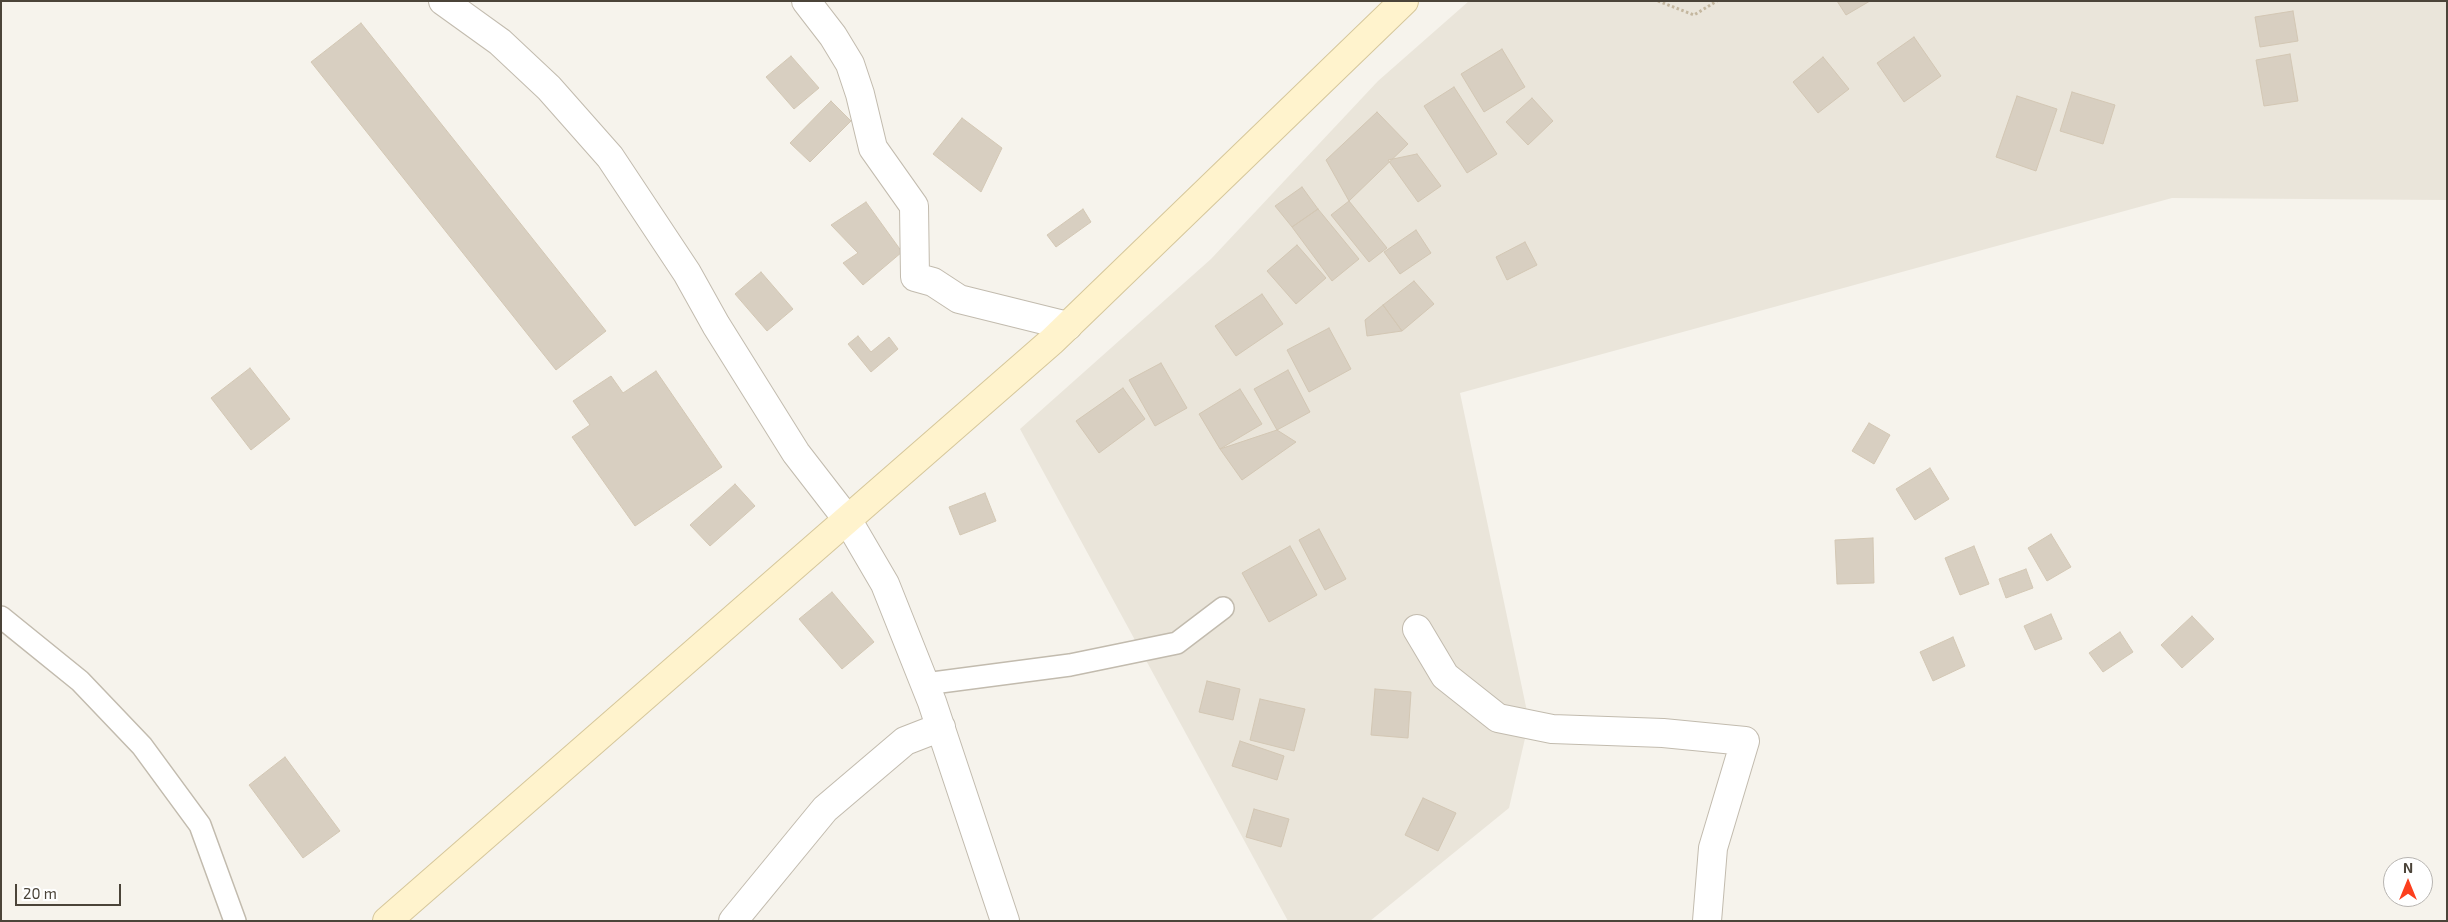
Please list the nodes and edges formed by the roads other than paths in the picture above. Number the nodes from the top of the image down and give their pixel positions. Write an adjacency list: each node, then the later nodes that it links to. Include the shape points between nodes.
1 (443, 1): 5 (street, via 507,48 549,88 610,157 687,273 791,445)
2 (806, 1): 4 (street, via 850,64 873,148 914,206 915,277 933,282 959,299)
3 (1404, 1): 4 (main road)
4 (1068, 326): 5 (main road)
5 (847, 519): 9 (street, via 885,584); 12 (main road)
6 (1223, 608): 9 (lane, via 1177,643 1070,665)
7 (1, 617): 11 (lane, via 80,680 142,746 200,825)
8 (1417, 629): 15 (street, via 1445,676 1498,718 1552,729 1663,733 1745,741 1713,848)
9 (925, 684): 10 (street)
10 (941, 727): 13 (street, via 905,741 825,809); 14 (street)
11 (235, 921)
12 (387, 921)
13 (734, 921)
14 (1005, 921)
15 (1706, 921)

